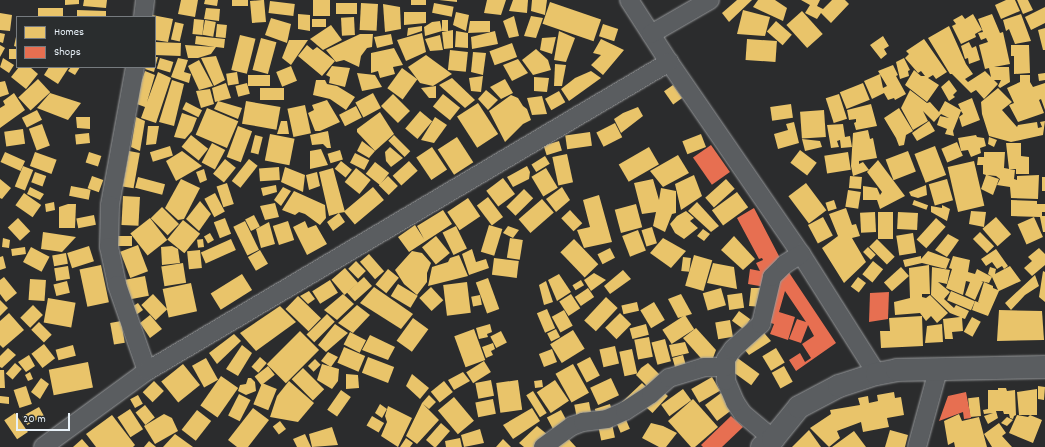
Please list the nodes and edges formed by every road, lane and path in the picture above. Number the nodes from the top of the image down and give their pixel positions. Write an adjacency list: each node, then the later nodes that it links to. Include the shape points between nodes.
1 (145, 0): 4 (street)
2 (629, 0): 5 (street)
3 (710, 0): 5 (street)
4 (143, 16)
5 (650, 34): 6 (street)
6 (669, 62): 8 (street); 12 (street)
7 (135, 68): 12 (street, via 110,206 108,247 117,286)
8 (801, 254): 9 (street, via 784,264 772,277 761,324 733,349 726,359); 13 (street)
9 (726, 367): 14 (street, via 726,381 735,402); 16 (street, via 704,367 669,378 625,411 607,419 572,426)
10 (1045, 367): 11 (street)
11 (938, 370): 13 (street, via 897,370); 17 (street)
12 (147, 371): 15 (street)
13 (877, 374): 14 (street, via 839,386 799,407)
14 (767, 443)
15 (43, 447)
16 (543, 447)
17 (917, 447)

